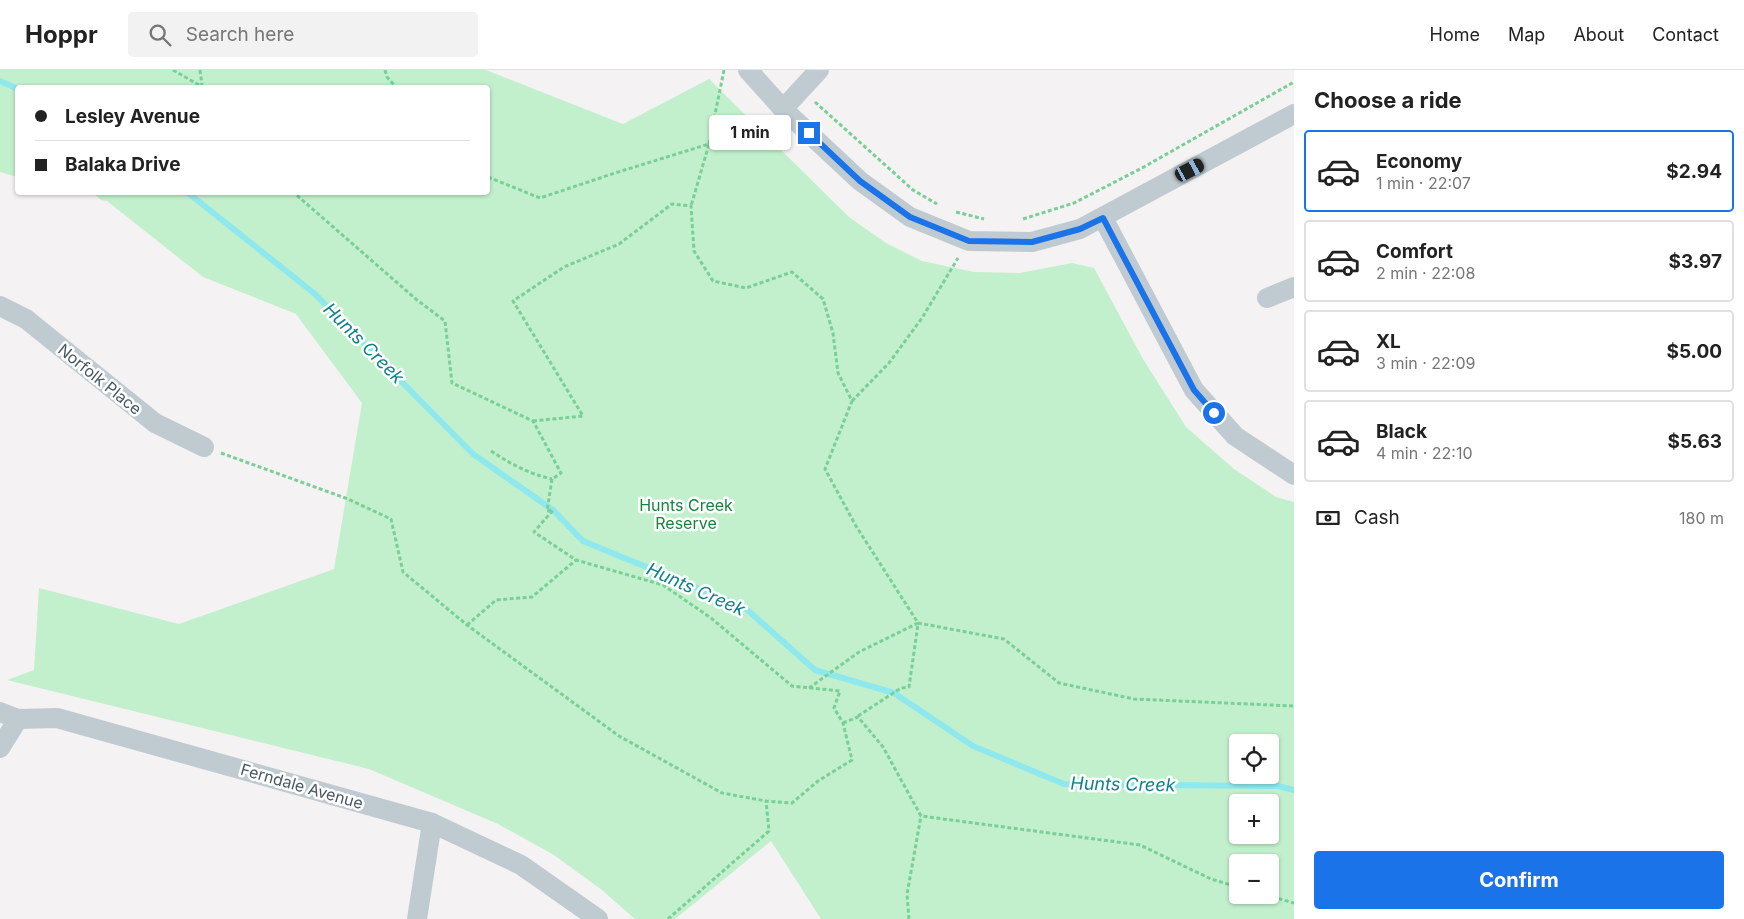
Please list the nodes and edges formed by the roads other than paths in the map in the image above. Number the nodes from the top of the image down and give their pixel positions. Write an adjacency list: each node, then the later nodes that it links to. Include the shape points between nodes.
1 (748, 70): 3 (street)
2 (818, 70): 3 (street)
3 (783, 109): 5 (street, via 860,181 910,217 969,241 1032,242 1080,229)
4 (1294, 114): 5 (street)
5 (1103, 218): 10 (street, via 1194,390 1235,436)
6 (1294, 287): 7 (street)
7 (1268, 298)
8 (0, 306): 9 (street, Norfolk Place, via 26,319 154,422)
9 (204, 447)
10 (1294, 475)
11 (9, 716): 12 (street, Ferndale Avenue); 13 (street, Ferndale Avenue, via 57,718)
12 (0, 748)
13 (432, 822): 14 (street); 15 (street, Ferndale Avenue, via 521,865)
14 (417, 919)
15 (598, 919)

